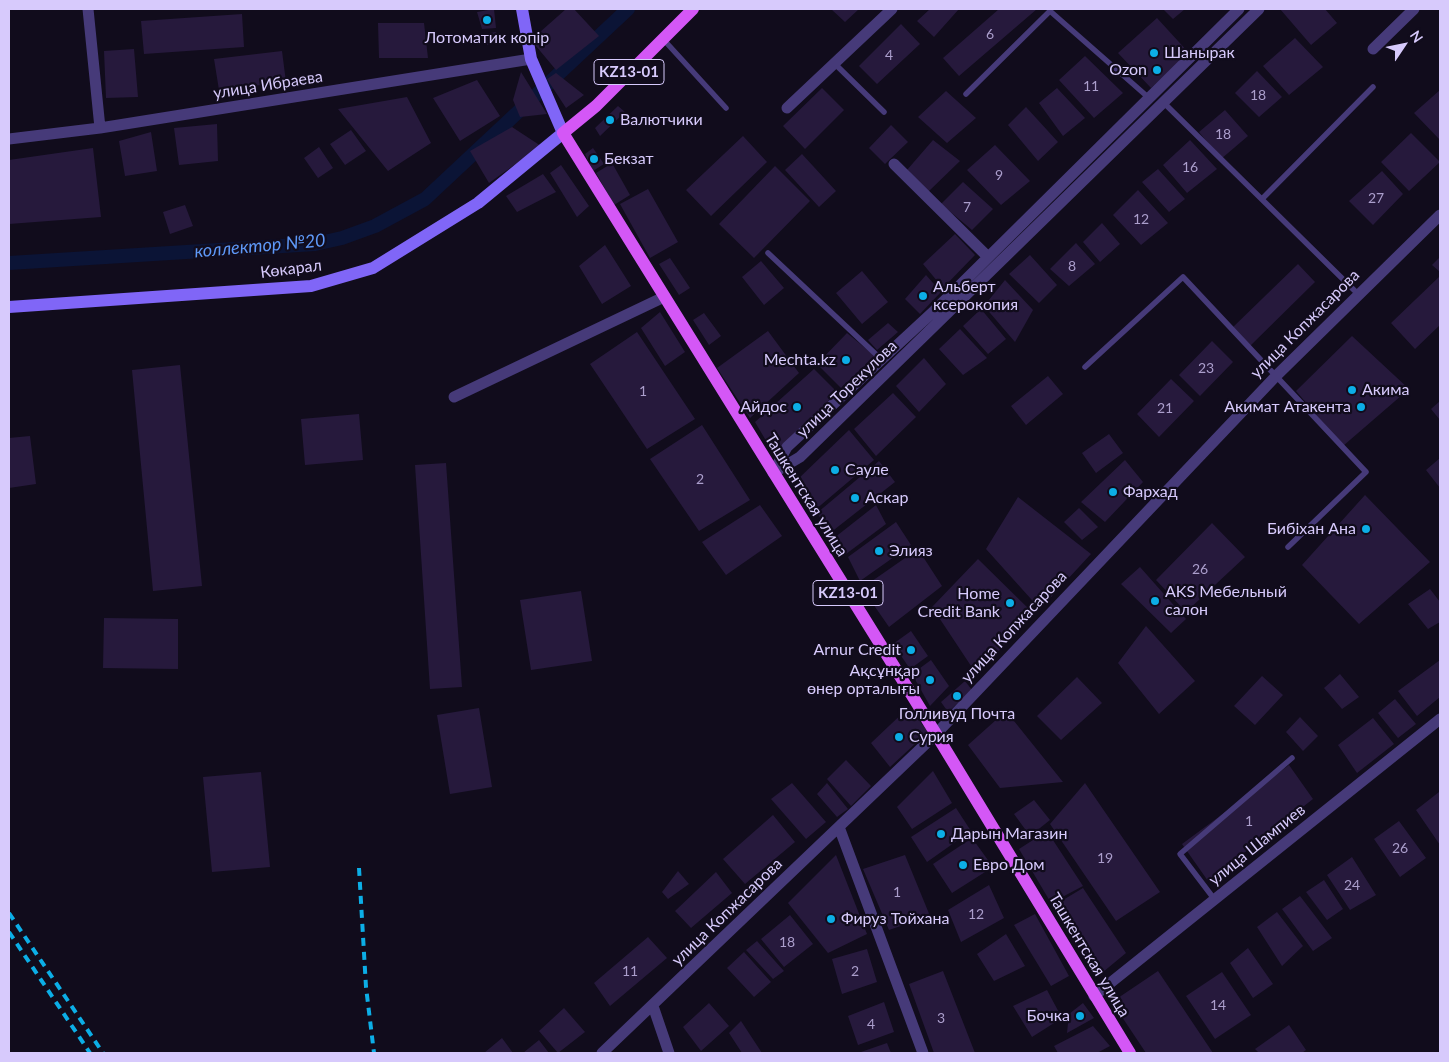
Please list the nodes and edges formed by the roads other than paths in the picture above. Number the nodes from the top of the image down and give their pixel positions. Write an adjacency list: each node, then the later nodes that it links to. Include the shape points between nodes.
1 (88, 9): 19 (street)
2 (522, 9): 10 (main road)
3 (693, 9): 8 (main road, KZ13-01)
4 (892, 9): 11 (street)
5 (1239, 9): 14 (street, улица Торекулова)
6 (1259, 9): 15 (street, улица Торекулова)
7 (1414, 9): 9 (street)
8 (664, 38): 16 (lane); 20 (main road, KZ13-01, via 596,106)
9 (1373, 49)
10 (531, 59): 19 (street, улица Ибраева); 20 (main road)
11 (834, 63): 17 (street); 18 (lane)
12 (1373, 87): 23 (lane)
13 (966, 94): 14 (lane, via 1050,12)
14 (1148, 98): 26 (street, улица Торекулова)
15 (1164, 102): 23 (lane); 34 (street, улица Торекулова, via 800,457)
16 (726, 108)
17 (788, 108)
18 (884, 112)
19 (100, 128): 21 (street, улица Ибраева)
20 (563, 133): 28 (main road, Ташкентская улица / KZ13-01); 29 (main road, Көкарал, via 478,203 373,268 312,286)
21 (9, 140)
22 (894, 164): 26 (street)
23 (1262, 199): 27 (lane)
24 (1440, 215): 27 (street, улица Копжасарова)
25 (768, 253): 30 (lane)
26 (988, 257): 30 (street, улица Торекулова)
27 (1358, 294): 32 (street, улица Копжасарова)
28 (664, 297): 33 (street); 34 (main road, Ташкентская улица / KZ13-01)
29 (11, 310)
30 (882, 360): 34 (street, улица Торекулова, via 787,447)
31 (1086, 367): 32 (lane, via 1183,277)
32 (1276, 376): 35 (lane, via 1366,472); 37 (street, улица Копжасарова)
33 (454, 397)
34 (773, 473): 37 (main road, Ташкентская улица / KZ13-01)
35 (1288, 547)
36 (1440, 720): 40 (street, улица Шампиев)
37 (936, 734): 39 (street, улица Копжасарова); 41 (main road, Ташкентская улица / KZ13-01)
38 (1292, 758): 40 (lane, via 1180,854)
39 (839, 827): 42 (street, улица Копжасарова); 45 (street)
40 (1215, 900): 41 (street, улица Шампиев)
41 (1094, 996): 46 (main road, Ташкентская улица / KZ13-01)
42 (653, 1006): 43 (street, улица Копжасарова); 44 (street)
43 (602, 1053)
44 (669, 1053)
45 (923, 1053)
46 (1130, 1053)

